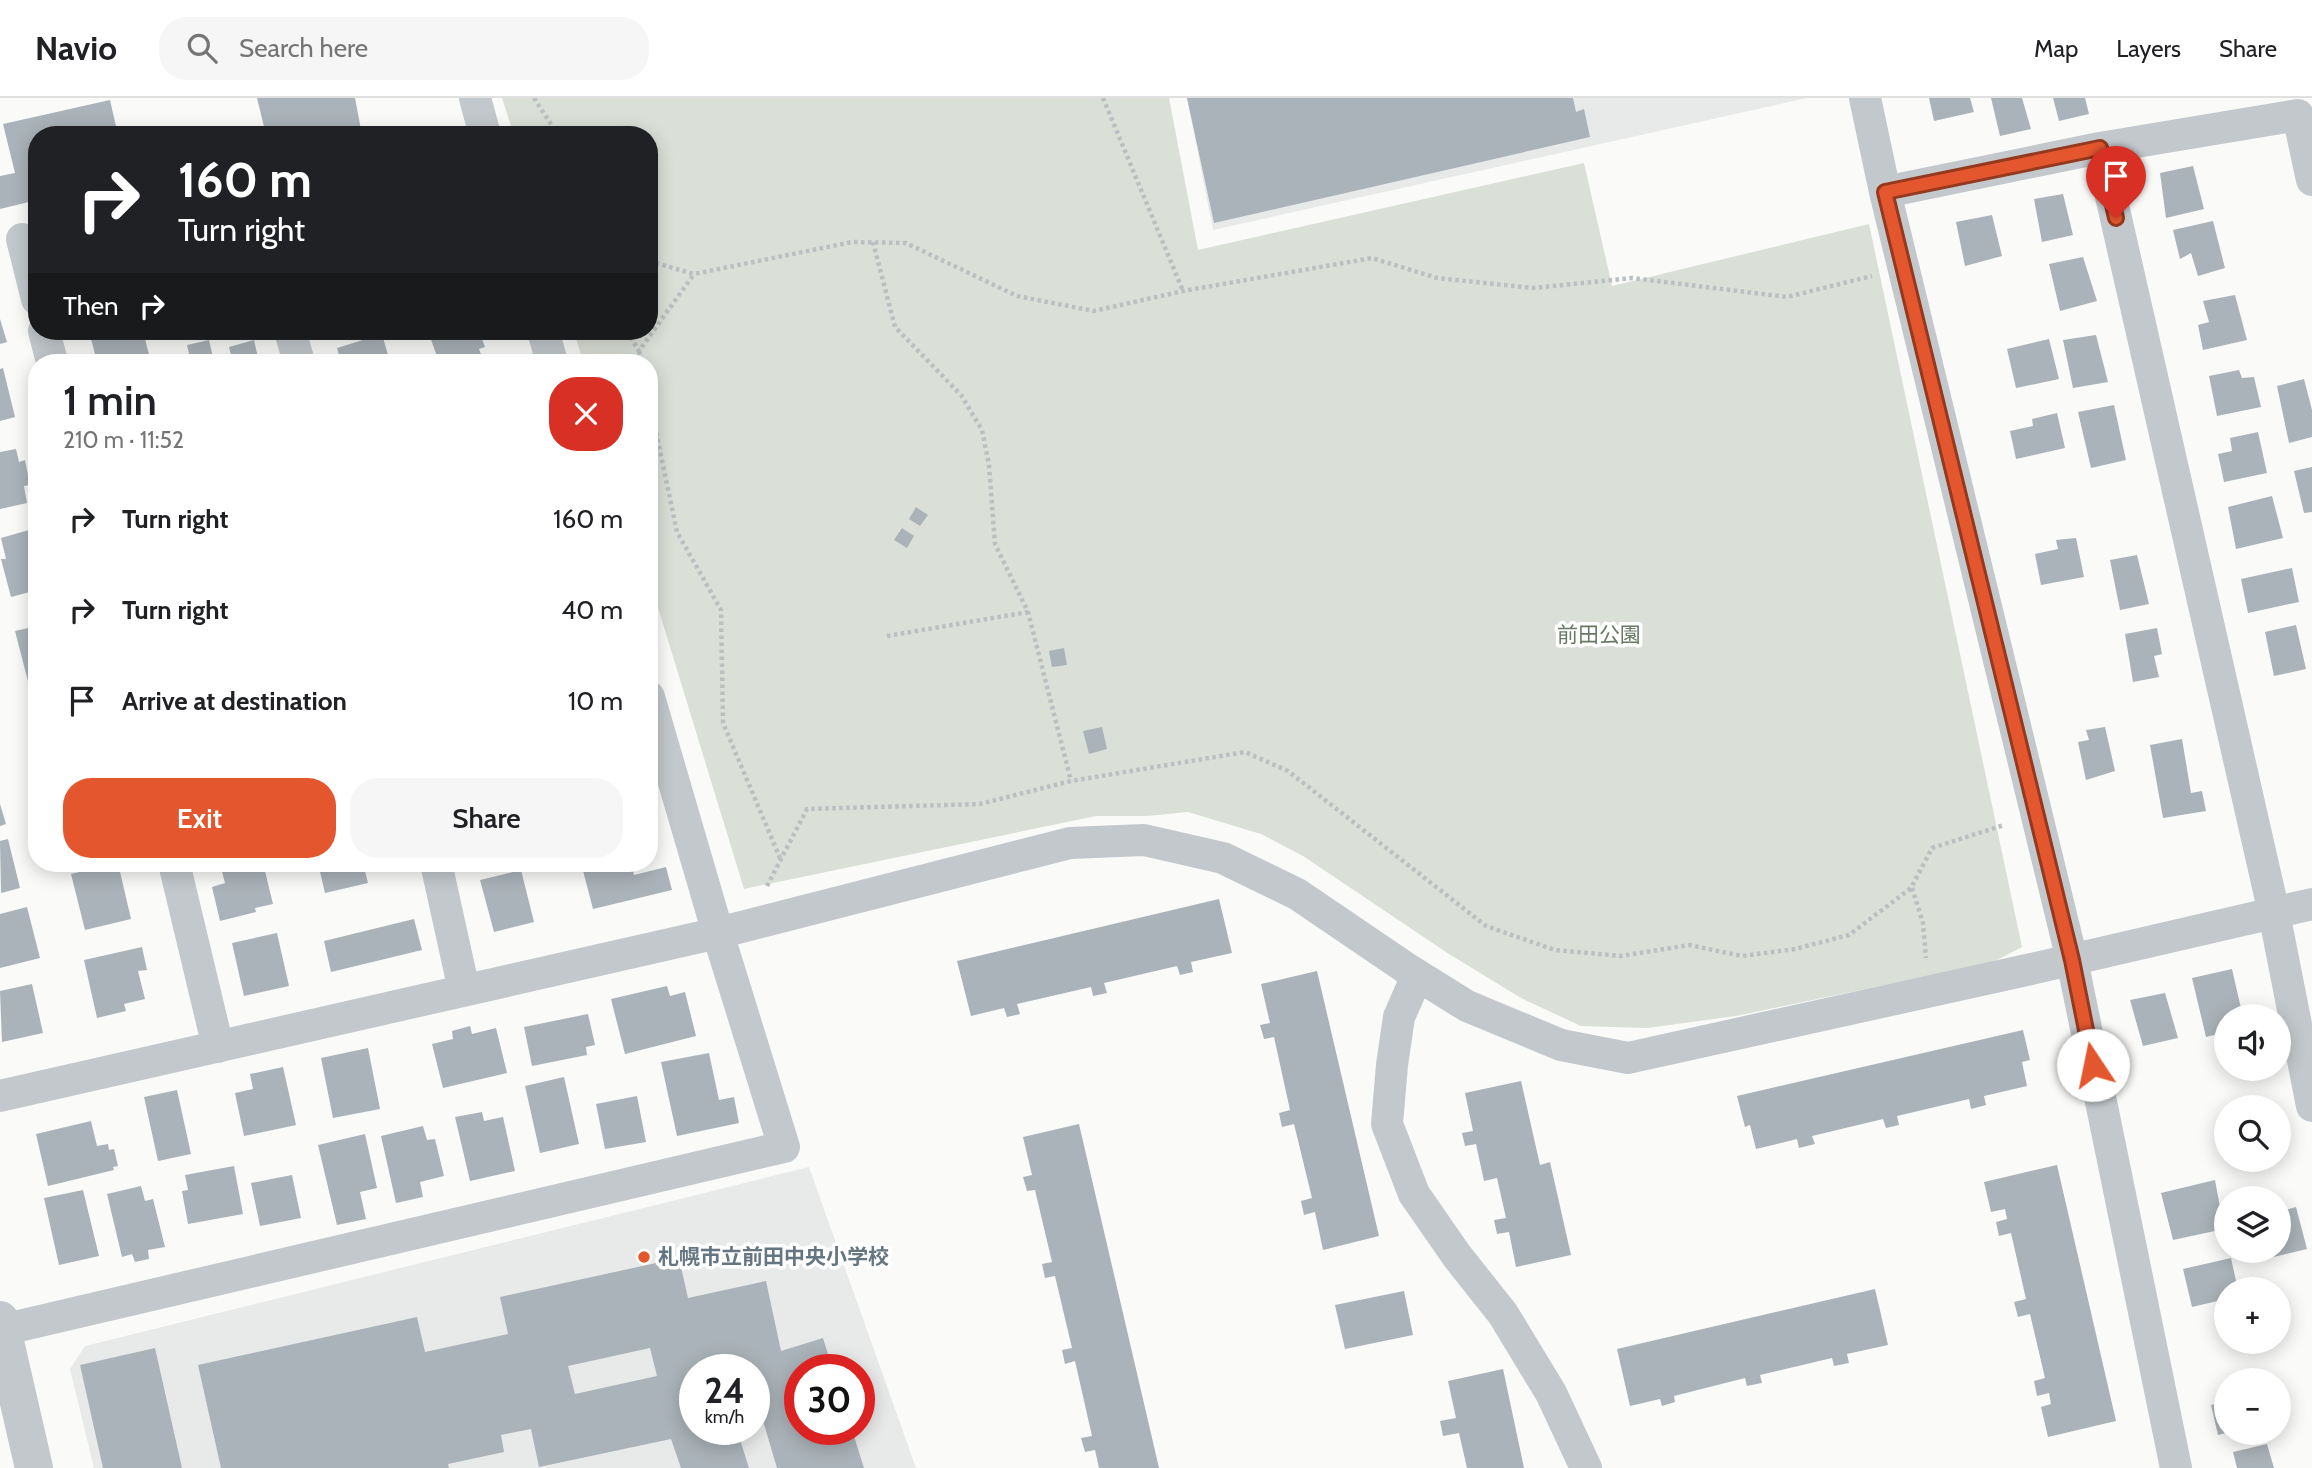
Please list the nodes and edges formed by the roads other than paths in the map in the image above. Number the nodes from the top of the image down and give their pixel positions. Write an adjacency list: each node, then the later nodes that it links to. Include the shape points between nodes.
1 (475, 98): 3 (street)
2 (1865, 98): 6 (street)
3 (483, 126)
4 (2100, 148): 5 (street, via 2298,115); 6 (street); 13 (street)
5 (2312, 180)
6 (1885, 192): 15 (street)
7 (20, 240): 8 (street)
8 (28, 268)
9 (658, 728): 14 (street)
10 (176, 872): 18 (street)
11 (438, 872): 17 (street)
12 (2312, 904): 13 (street)
13 (2274, 913): 15 (street); 20 (street)
14 (718, 933): 16 (street, via 1070,843 1144,840 1223,858 1297,894); 17 (street); 21 (street, via 784,1147)
15 (2072, 960): 16 (street, via 1628,1058 1561,1045 1467,1006); 24 (street)
16 (1417, 975): 23 (street, via 1399,1017 1387,1124 1414,1194 1503,1314 1551,1393)
17 (464, 990): 18 (street)
18 (218, 1047): 19 (street)
19 (0, 1096)
20 (2312, 1106)
21 (1, 1325): 22 (street)
22 (34, 1468)
23 (1586, 1468)
24 (2176, 1468)

